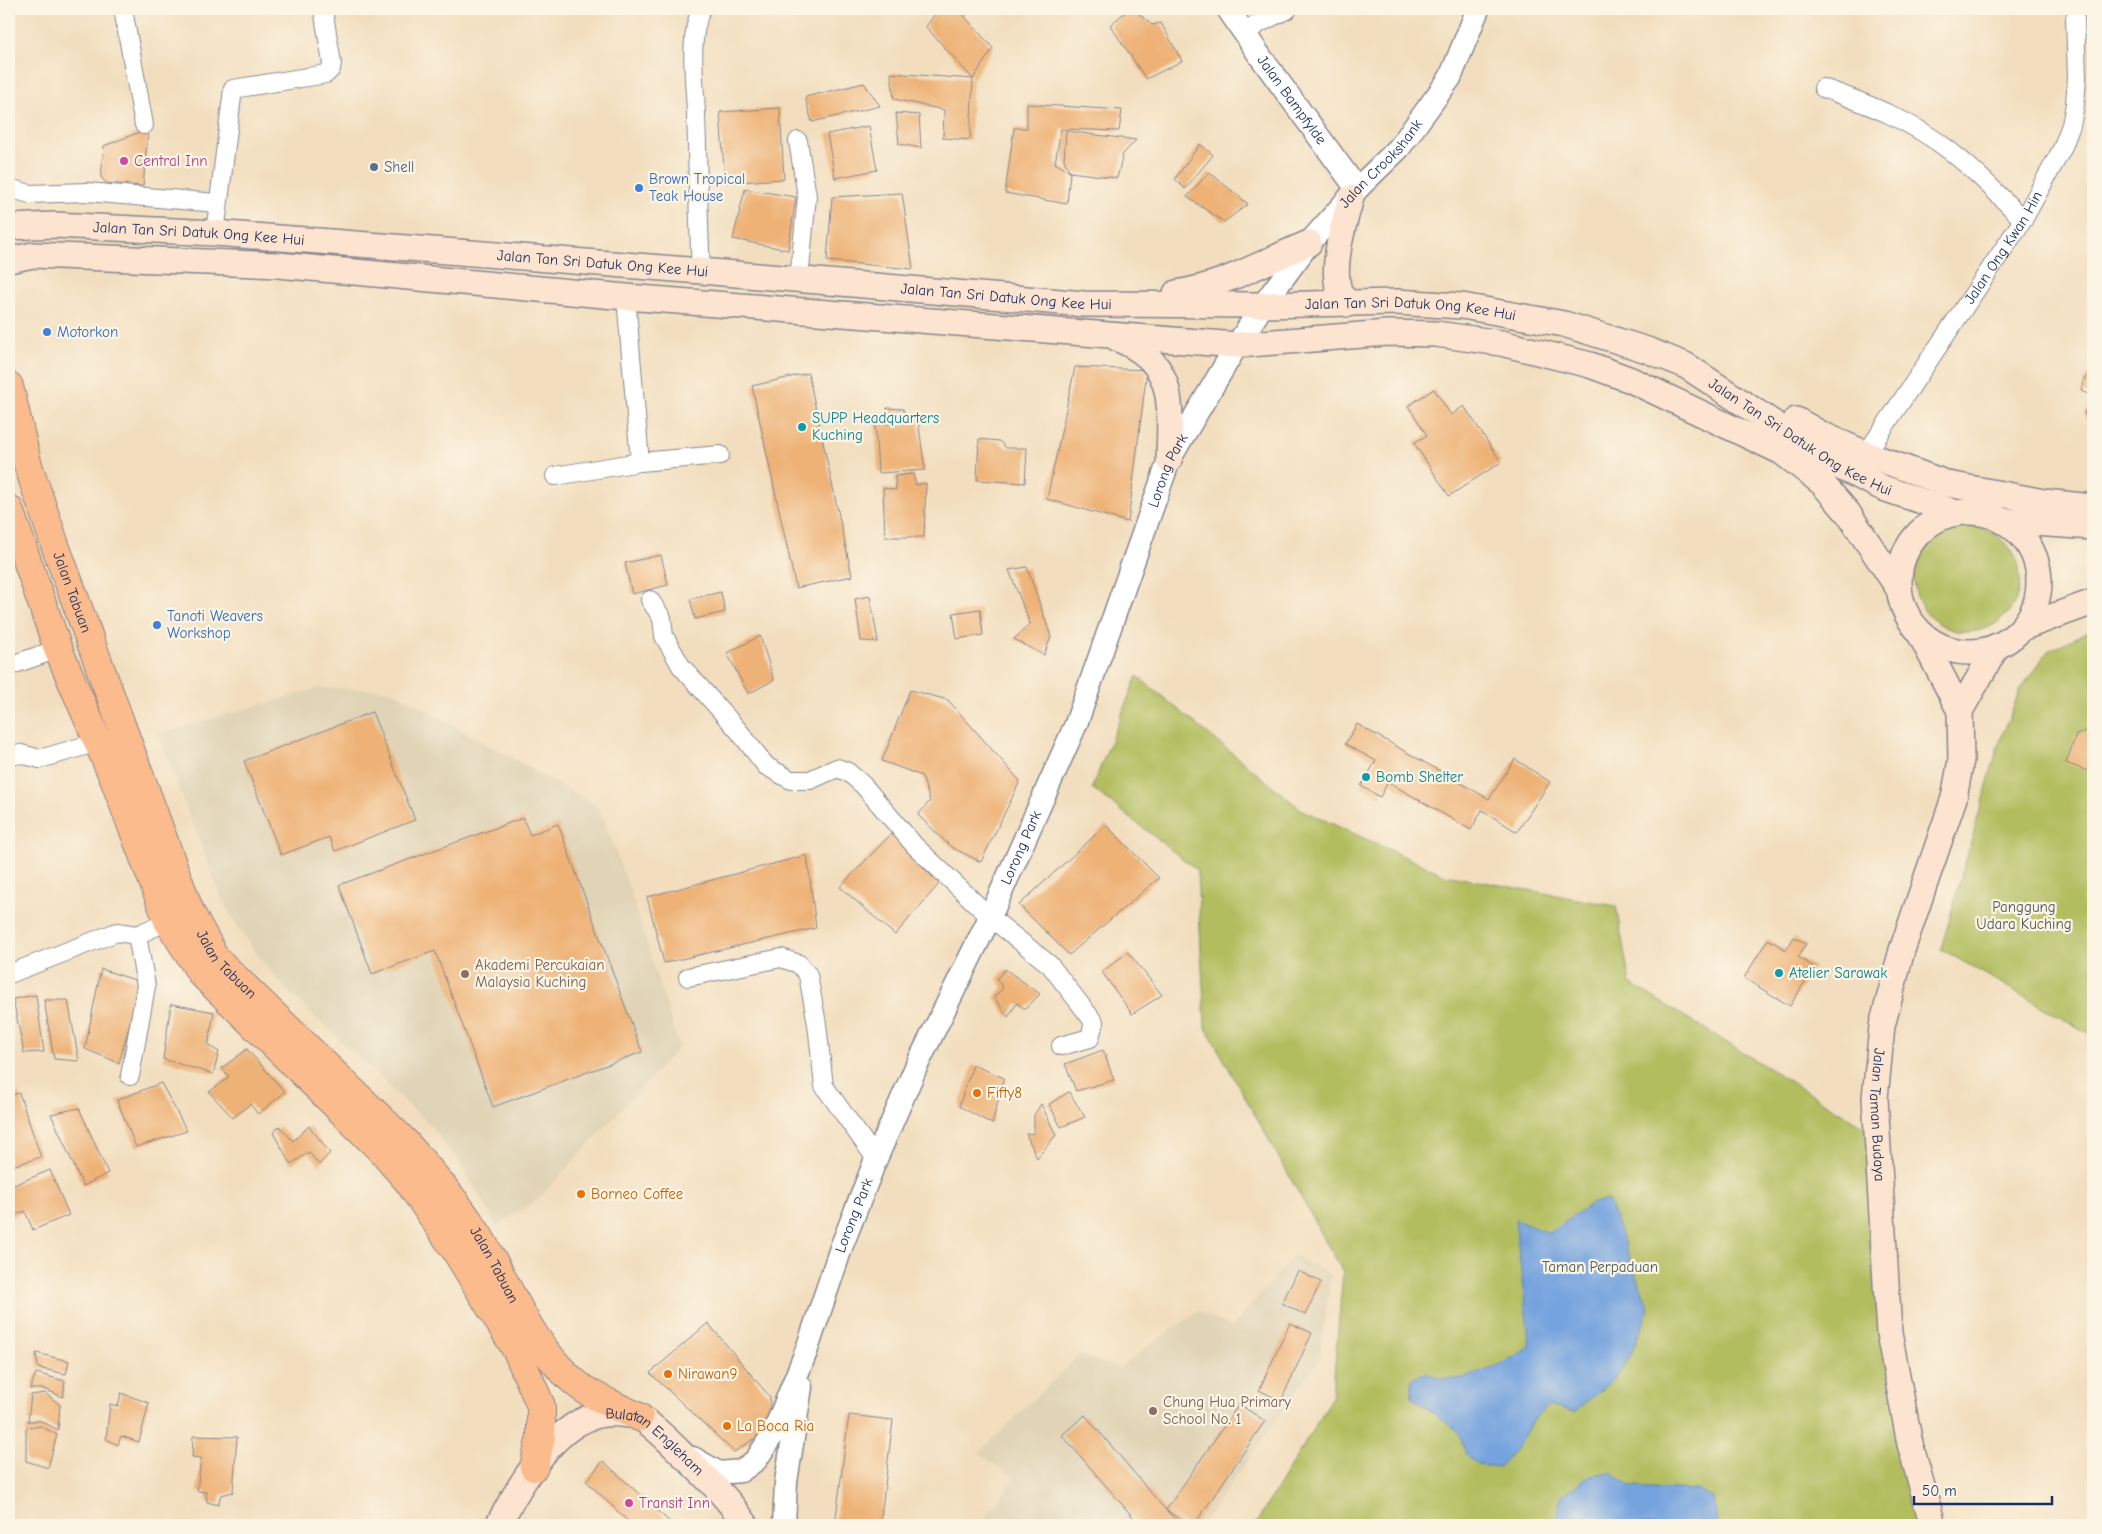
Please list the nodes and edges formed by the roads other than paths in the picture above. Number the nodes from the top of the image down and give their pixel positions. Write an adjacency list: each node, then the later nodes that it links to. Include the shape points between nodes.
1 (124, 9): 10 (street)
2 (323, 9): 14 (street, via 332,63 326,74 233,89)
3 (701, 9): 20 (street, via 694,26 694,70)
4 (1228, 9): 8 (street, Jalan Bampfylde)
5 (1288, 9): 8 (street)
6 (1478, 9): 13 (street, Jalan Crookshank, via 1450,78 1399,148)
7 (2075, 18): 15 (street, Jalan Ong Kwan Hin, via 2077,77 2071,125)
8 (1245, 34): 13 (street, Jalan Bampfylde)
9 (1823, 88): 15 (street, via 1906,122 1930,137 1965,162)
10 (144, 125)
11 (798, 141): 21 (street, via 807,196)
12 (9, 188): 14 (street, via 30,194 87,192)
13 (1354, 193): 18 (street, Jalan Crookshank); 24 (main road, via 1342,233 1337,271 1338,288)
14 (217, 203): 17 (street)
15 (2024, 220): 30 (street, Jalan Ong Kwan Hin)
16 (9, 227): 17 (main road, Jalan Tan Sri Datuk Ong Kee Hui, via 55,225)
17 (215, 233): 20 (main road, Jalan Tan Sri Datuk Ong Kee Hui)
18 (1309, 244): 23 (main road, via 1202,289); 25 (street, Jalan Crookshank)
19 (9, 260): 22 (main road, Jalan Tan Sri Datuk Ong Kee Hui, via 33,255 278,266)
20 (701, 271): 21 (main road, Jalan Tan Sri Datuk Ong Kee Hui)
21 (799, 280): 23 (main road, Jalan Tan Sri Datuk Ong Kee Hui)
22 (626, 297): 26 (main road, Jalan Tan Sri Datuk Ong Kee Hui); 33 (street)
23 (1084, 304): 25 (main road, Jalan Tan Sri Datuk Ong Kee Hui)
24 (1348, 304): 25 (main road, Jalan Tan Sri Datuk Ong Kee Hui); 29 (main road, Jalan Tan Sri Datuk Ong Kee Hui, via 1396,302 1462,306 1564,324 1685,365)
25 (1263, 305): 27 (street, Lorong Park)
26 (1103, 334): 27 (main road, Jalan Tan Sri Datuk Ong Kee Hui); 32 (main road, via 1133,345 1153,360 1164,379 1170,404)
27 (1237, 344): 32 (street, Lorong Park); 40 (main road, Jalan Tan Sri Datuk Ong Kee Hui, via 1387,333 1436,334 1501,343 1590,365 1631,380 1782,452 1822,483 1842,505)
28 (9, 386): 60 (main road, Jalan Tabuan, via 27,462 55,545 180,889 216,959 390,1127 432,1173 478,1234 537,1339 556,1364 579,1386)
29 (1720, 386): 30 (main road, via 1779,410); 37 (main road, Jalan Tan Sri Datuk Ong Kee Hui, via 1840,467 1883,488)
30 (1866, 454): 35 (main road, via 1948,484 2044,502)
31 (720, 455): 33 (street)
32 (1169, 460): 51 (street, Lorong Park, via 1076,724)
33 (640, 462): 34 (street)
34 (555, 476)
35 (2093, 507)
36 (9, 508): 46 (main road, Jalan Tabuan)
37 (1957, 513): 38 (main road, via 1980,513); 40 (main road, via 1937,520 1920,532 1907,548 1900,568)
38 (2002, 521): 39 (main road); 43 (main road, via 2019,533 2031,550 2038,569 2039,589 2034,609)
39 (2093, 527)
40 (1899, 589): 44 (main road, via 1905,612)
41 (650, 600): 51 (street, via 662,618 664,636 681,666 766,766 791,780 810,780 836,768 848,772 915,846)
42 (2093, 602): 43 (main road)
43 (2024, 627): 45 (main road)
44 (1919, 632): 45 (main road, via 1936,644 1956,651 1977,652); 48 (main road)
45 (1998, 646): 48 (main road)
46 (58, 649): 47 (street); 49 (main road, Jalan Tabuan)
47 (9, 666)
48 (1960, 711): 66 (main road, Jalan Taman Budaya, via 1960,760 1954,798 1902,950 1882,1026 1875,1098 1889,1333 1910,1444)
49 (98, 742): 50 (street, via 40,759 21,754); 52 (main road, Jalan Tabuan)
50 (9, 756)
51 (990, 917): 56 (street, via 1050,964 1094,1022 1090,1038); 58 (street, Lorong Park, via 916,1067)
52 (168, 921): 53 (street); 62 (main road, Jalan Tabuan, via 202,973 378,1146 408,1181 456,1251 517,1351 540,1406 541,1437)
53 (137, 936): 54 (street, via 117,932); 57 (street, via 146,986)
54 (9, 974)
55 (688, 977): 58 (street, via 781,958 799,964 808,975 824,1086)
56 (1062, 1046)
57 (130, 1076)
58 (876, 1159): 59 (street, Lorong Park, via 842,1245)
59 (806, 1352): 61 (street, via 773,1434 756,1460 741,1471 718,1473); 65 (street, via 786,1482)
60 (639, 1417): 61 (main road, Bulatan Engleham); 62 (main road, Bulatan Engleham, via 607,1412 578,1422 552,1443)
61 (675, 1448): 64 (main road, Bulatan Engleham, via 730,1501)
62 (534, 1467): 63 (main road, Bulatan Engleham)
63 (498, 1525)
64 (746, 1525)
65 (784, 1525)
66 (1933, 1525)

